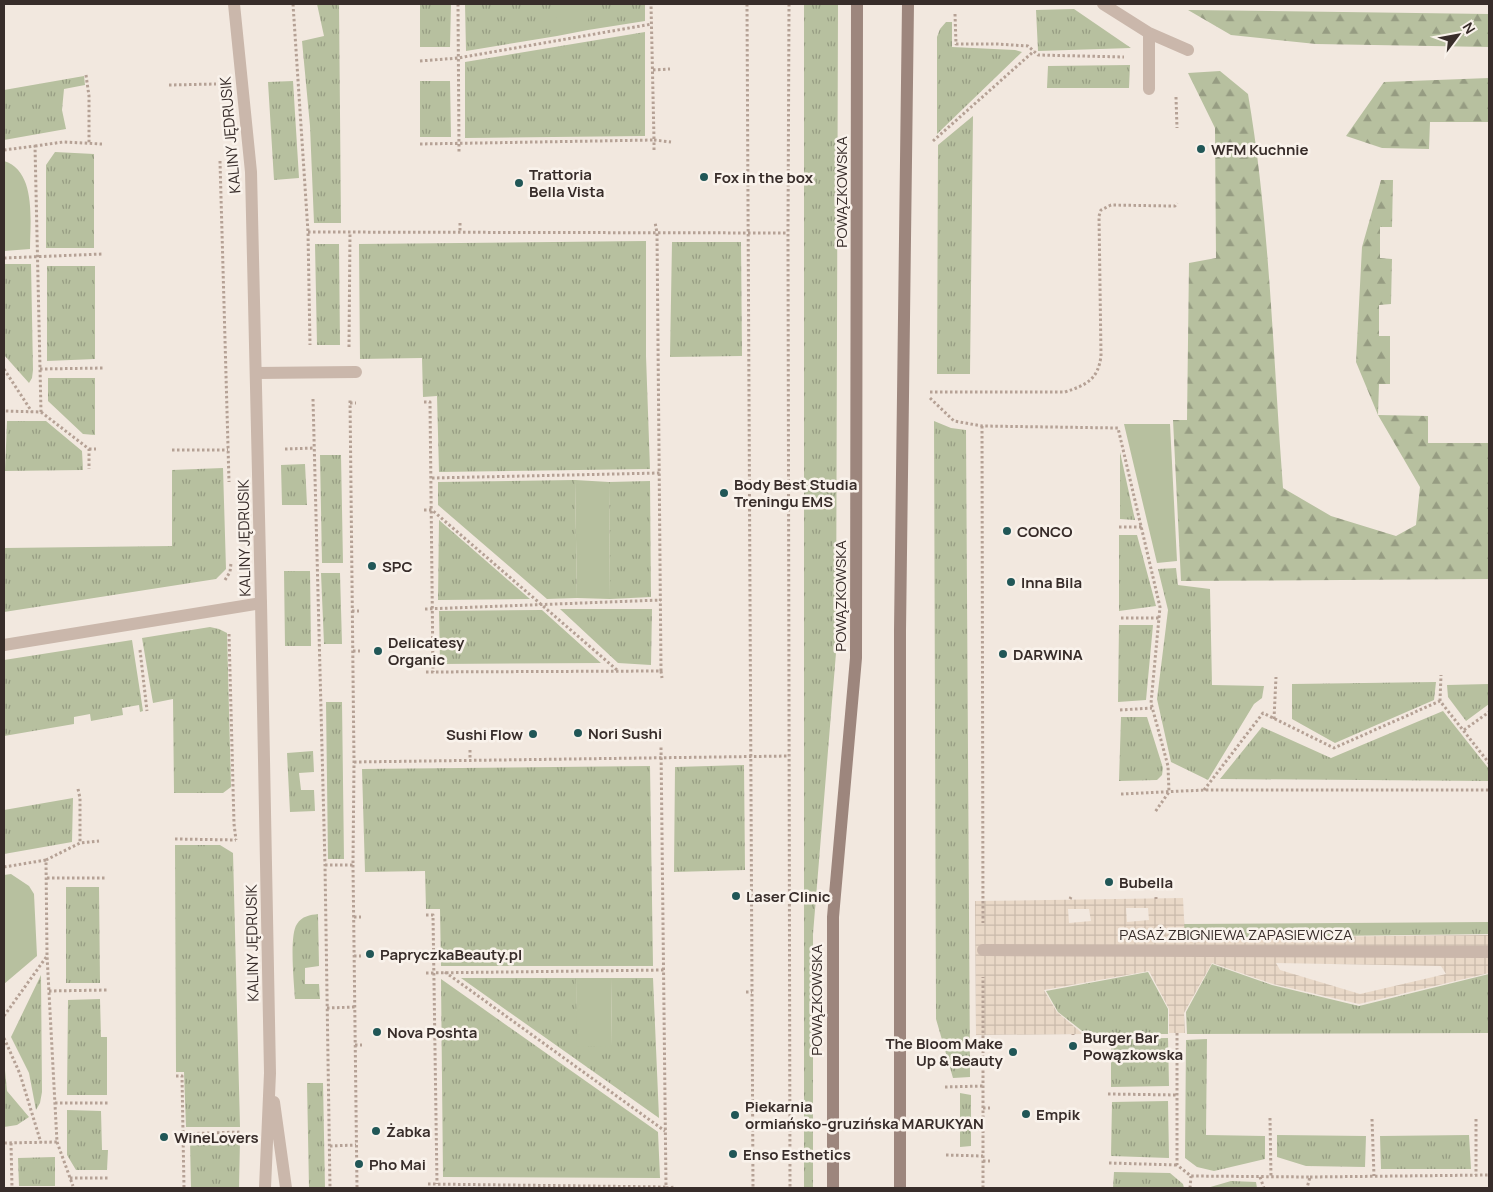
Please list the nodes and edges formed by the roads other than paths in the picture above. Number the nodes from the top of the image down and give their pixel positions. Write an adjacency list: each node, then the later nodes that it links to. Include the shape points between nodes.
1 (234, 4): 9 (street, KALINY JĘDRUSIK, via 251,172)
2 (857, 4): 17 (main road, POWĄZKOWSKA, via 856,658 833,917)
3 (908, 4): 18 (main road, via 900,631)
4 (1103, 4): 5 (street)
5 (1149, 33): 6 (street); 7 (street)
6 (1188, 50)
7 (1149, 89)
8 (352, 372): 9 (street)
9 (256, 373): 10 (street, KALINY JĘDRUSIK)
10 (261, 603): 11 (street); 14 (street, KALINY JĘDRUSIK)
11 (4, 645)
12 (983, 950): 13 (street, PASAŻ ZBIGNIEWA ZAPASIEWICZA)
13 (1489, 952)
14 (270, 1073): 15 (street, KALINY JĘDRUSIK); 16 (street, KALINY JĘDRUSIK)
15 (265, 1188)
16 (286, 1188)
17 (833, 1188)
18 (900, 1188)

